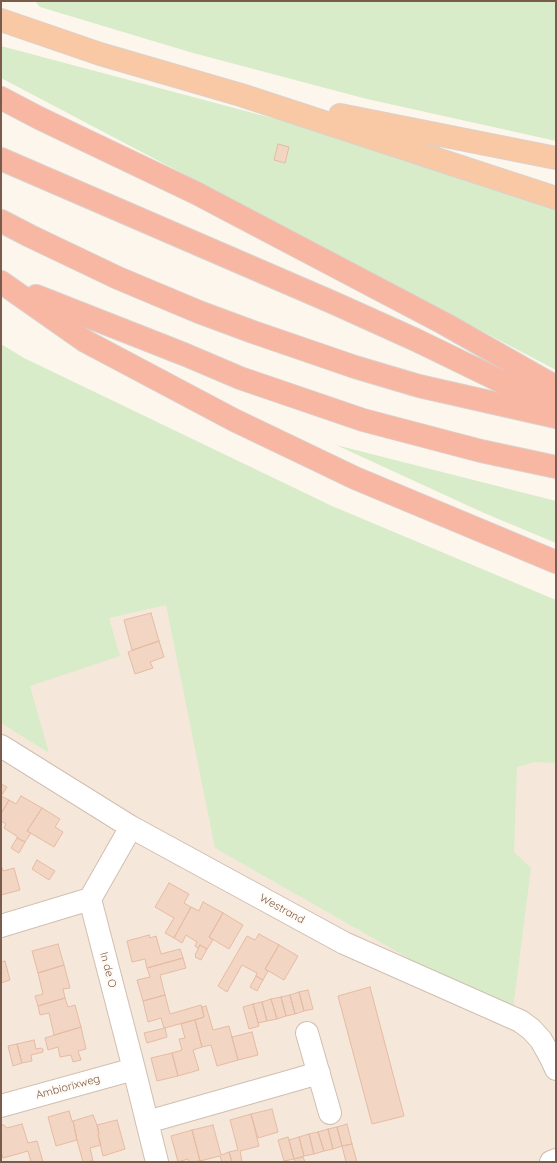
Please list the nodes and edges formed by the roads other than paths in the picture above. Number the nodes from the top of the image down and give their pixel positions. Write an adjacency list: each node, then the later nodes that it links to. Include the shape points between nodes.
1 (1, 20): 2 (highway, via 100,54)
2 (241, 95): 4 (highway); 6 (highway)
3 (1, 98): 9 (highway, via 202,197 445,324)
4 (556, 158)
5 (1, 159): 10 (highway, via 409,336)
6 (556, 198)
7 (1, 221): 11 (highway, via 118,278 253,332 419,386)
8 (3, 283): 12 (highway, via 240,378 363,420); 13 (highway, via 85,340 234,420 355,478)
9 (556, 387)
10 (556, 408)
11 (556, 417)
12 (556, 468)
13 (556, 562)
14 (1, 746): 15 (street, Westrand)
15 (131, 827): 16 (street); 20 (street, Westrand, via 344,943 520,1021 541,1040)
16 (90, 899): 17 (street); 19 (street, In de O)
17 (1, 926)
18 (306, 1033): 21 (street)
19 (134, 1069): 22 (street, Ambiorixweg); 24 (street, In de O)
20 (556, 1069)
21 (319, 1073): 23 (street); 24 (street)
22 (1, 1106)
23 (330, 1113)
24 (147, 1122): 26 (street, In de O)
25 (556, 1160): 27 (street)
26 (157, 1162)
27 (551, 1162)

